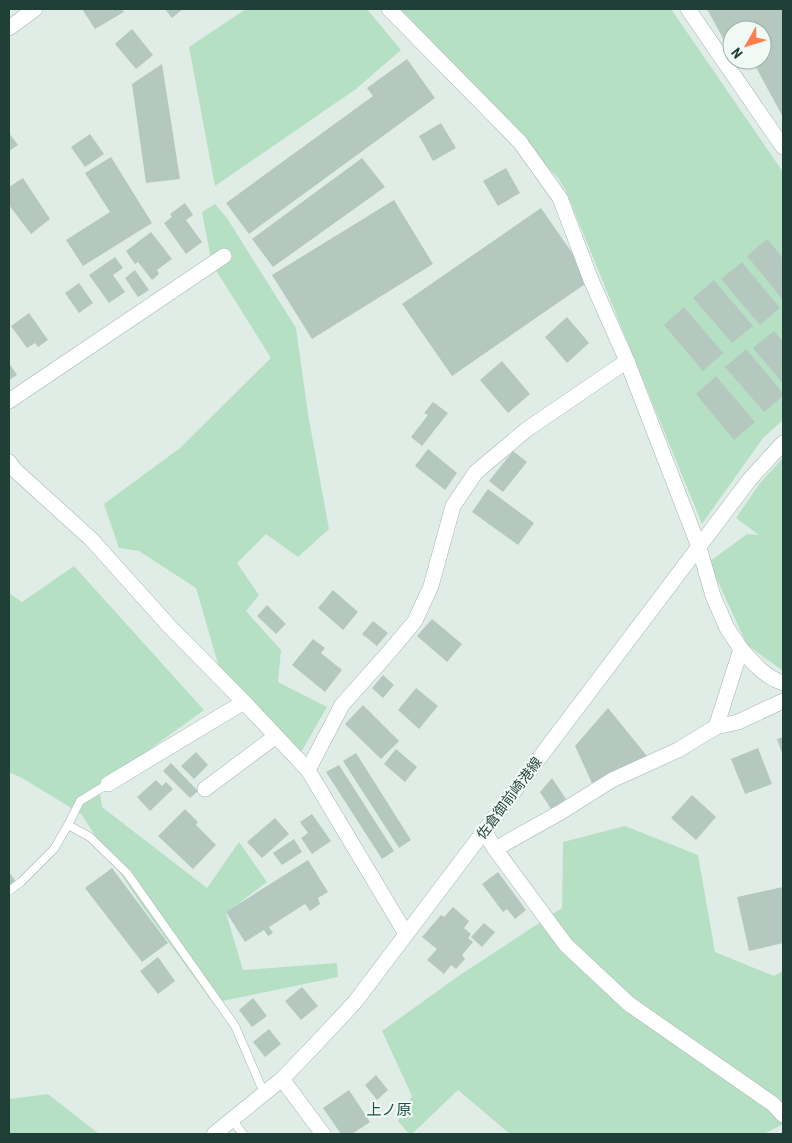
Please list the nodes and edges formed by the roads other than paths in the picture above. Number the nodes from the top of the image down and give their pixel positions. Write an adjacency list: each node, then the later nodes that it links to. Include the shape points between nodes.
1 (35, 9): 4 (street)
2 (390, 9): 7 (street, via 520,142 560,198 591,280)
3 (688, 9): 5 (street)
4 (9, 28)
5 (783, 148)
6 (224, 256): 8 (street)
7 (628, 361): 11 (street); 18 (street, via 526,430 476,472 453,506 431,586 415,621 342,705)
8 (9, 402)
9 (783, 443): 11 (street, 佐倉御前崎港線, via 750,479)
10 (9, 462): 15 (street, via 91,539 170,628)
11 (699, 547): 12 (street, via 713,596 727,628); 22 (street, 佐倉御前崎港線)
12 (741, 649): 13 (street, via 757,667); 16 (street)
13 (783, 683)
14 (783, 700): 16 (street, via 738,722)
15 (244, 702): 17 (street); 19 (street)
16 (716, 727): 23 (street, via 678,750 612,780)
17 (276, 736): 18 (street); 20 (street)
18 (308, 770): 25 (street)
19 (108, 784): 21 (lane, via 80,802)
20 (205, 789)
21 (68, 825): 24 (lane, via 54,849); 27 (lane, via 90,837 127,873 235,1026)
22 (484, 831): 23 (street); 25 (street, 佐倉御前崎港線)
23 (495, 849): 28 (street, via 566,945 629,1004 773,1104)
24 (9, 891)
25 (406, 934): 26 (street, 佐倉御前崎港線, via 354,1002)
26 (282, 1079): 27 (street, 佐倉御前崎港線); 32 (street)
27 (264, 1093): 29 (street, 佐倉御前崎港線)
28 (783, 1115)
29 (232, 1120): 30 (street, 佐倉御前崎港線); 31 (lane)
30 (214, 1134)
31 (243, 1134)
32 (323, 1134)

